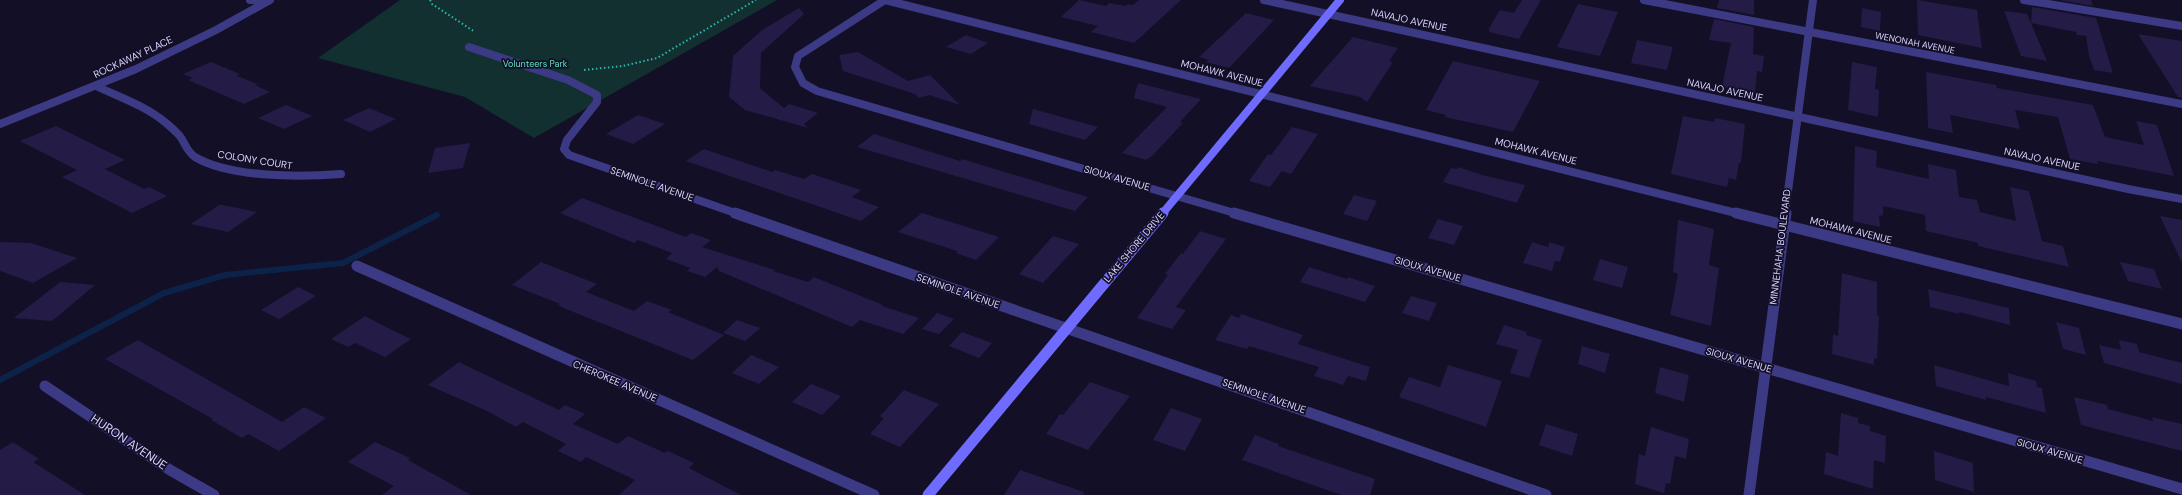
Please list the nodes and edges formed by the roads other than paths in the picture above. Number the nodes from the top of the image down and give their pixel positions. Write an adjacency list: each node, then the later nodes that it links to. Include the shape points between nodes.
1 (250, 0): 8 (street)
2 (885, 0): 14 (street, MOHAWK AVENUE); 19 (street, SIOUX AVENUE, via 798,56 795,67 804,82 817,91)
3 (1264, 0): 9 (street, NAVAJO AVENUE)
4 (1340, 0): 9 (street, LAKE SHORE DRIVE)
5 (1644, 0): 11 (street, WENONAH AVENUE)
6 (1813, 0): 11 (street, MINNEHAHA BOULEVARD)
7 (2024, 0): 10 (street)
8 (269, 1): 13 (street, ROCKAWAY PLACE, via 216,30)
9 (1328, 14): 14 (street, LAKE SHORE DRIVE); 16 (street, NAVAJO AVENUE)
10 (2182, 26)
11 (1810, 32): 15 (street, WENONAH AVENUE); 16 (street, MINNEHAHA BOULEVARD)
12 (468, 47): 24 (street, SEMINOLE AVENUE, via 556,75 597,95 597,102 567,140 564,149 569,155)
13 (96, 86): 17 (street, ROCKAWAY PLACE); 18 (street, COLONY COURT, via 142,108 164,122 180,136 185,147 194,156 210,164 294,177)
14 (1261, 94): 19 (street, LAKE SHORE DRIVE); 21 (street, MOHAWK AVENUE)
15 (2182, 104)
16 (1798, 118): 20 (street, NAVAJO AVENUE); 21 (street, MINNEHAHA BOULEVARD)
17 (0, 124)
18 (341, 174)
19 (1177, 196): 24 (street, LAKE SHORE DRIVE); 25 (street, SIOUX AVENUE)
20 (2182, 199)
21 (1783, 224): 23 (street, MOHAWK AVENUE); 25 (street, MINNEHAHA BOULEVARD)
22 (357, 266): 29 (street, CHEROKEE AVENUE)
23 (2182, 324)
24 (1066, 329): 30 (street, LAKE SHORE DRIVE); 31 (street, SEMINOLE AVENUE, via 1295,406)
25 (1764, 368): 27 (street, SIOUX AVENUE); 32 (street, MINNEHAHA BOULEVARD)
26 (45, 386): 28 (street, HURON AVENUE, via 170,470)
27 (2182, 490)
28 (214, 495)
29 (874, 495)
30 (928, 495)
31 (1546, 495)
32 (1749, 495)

